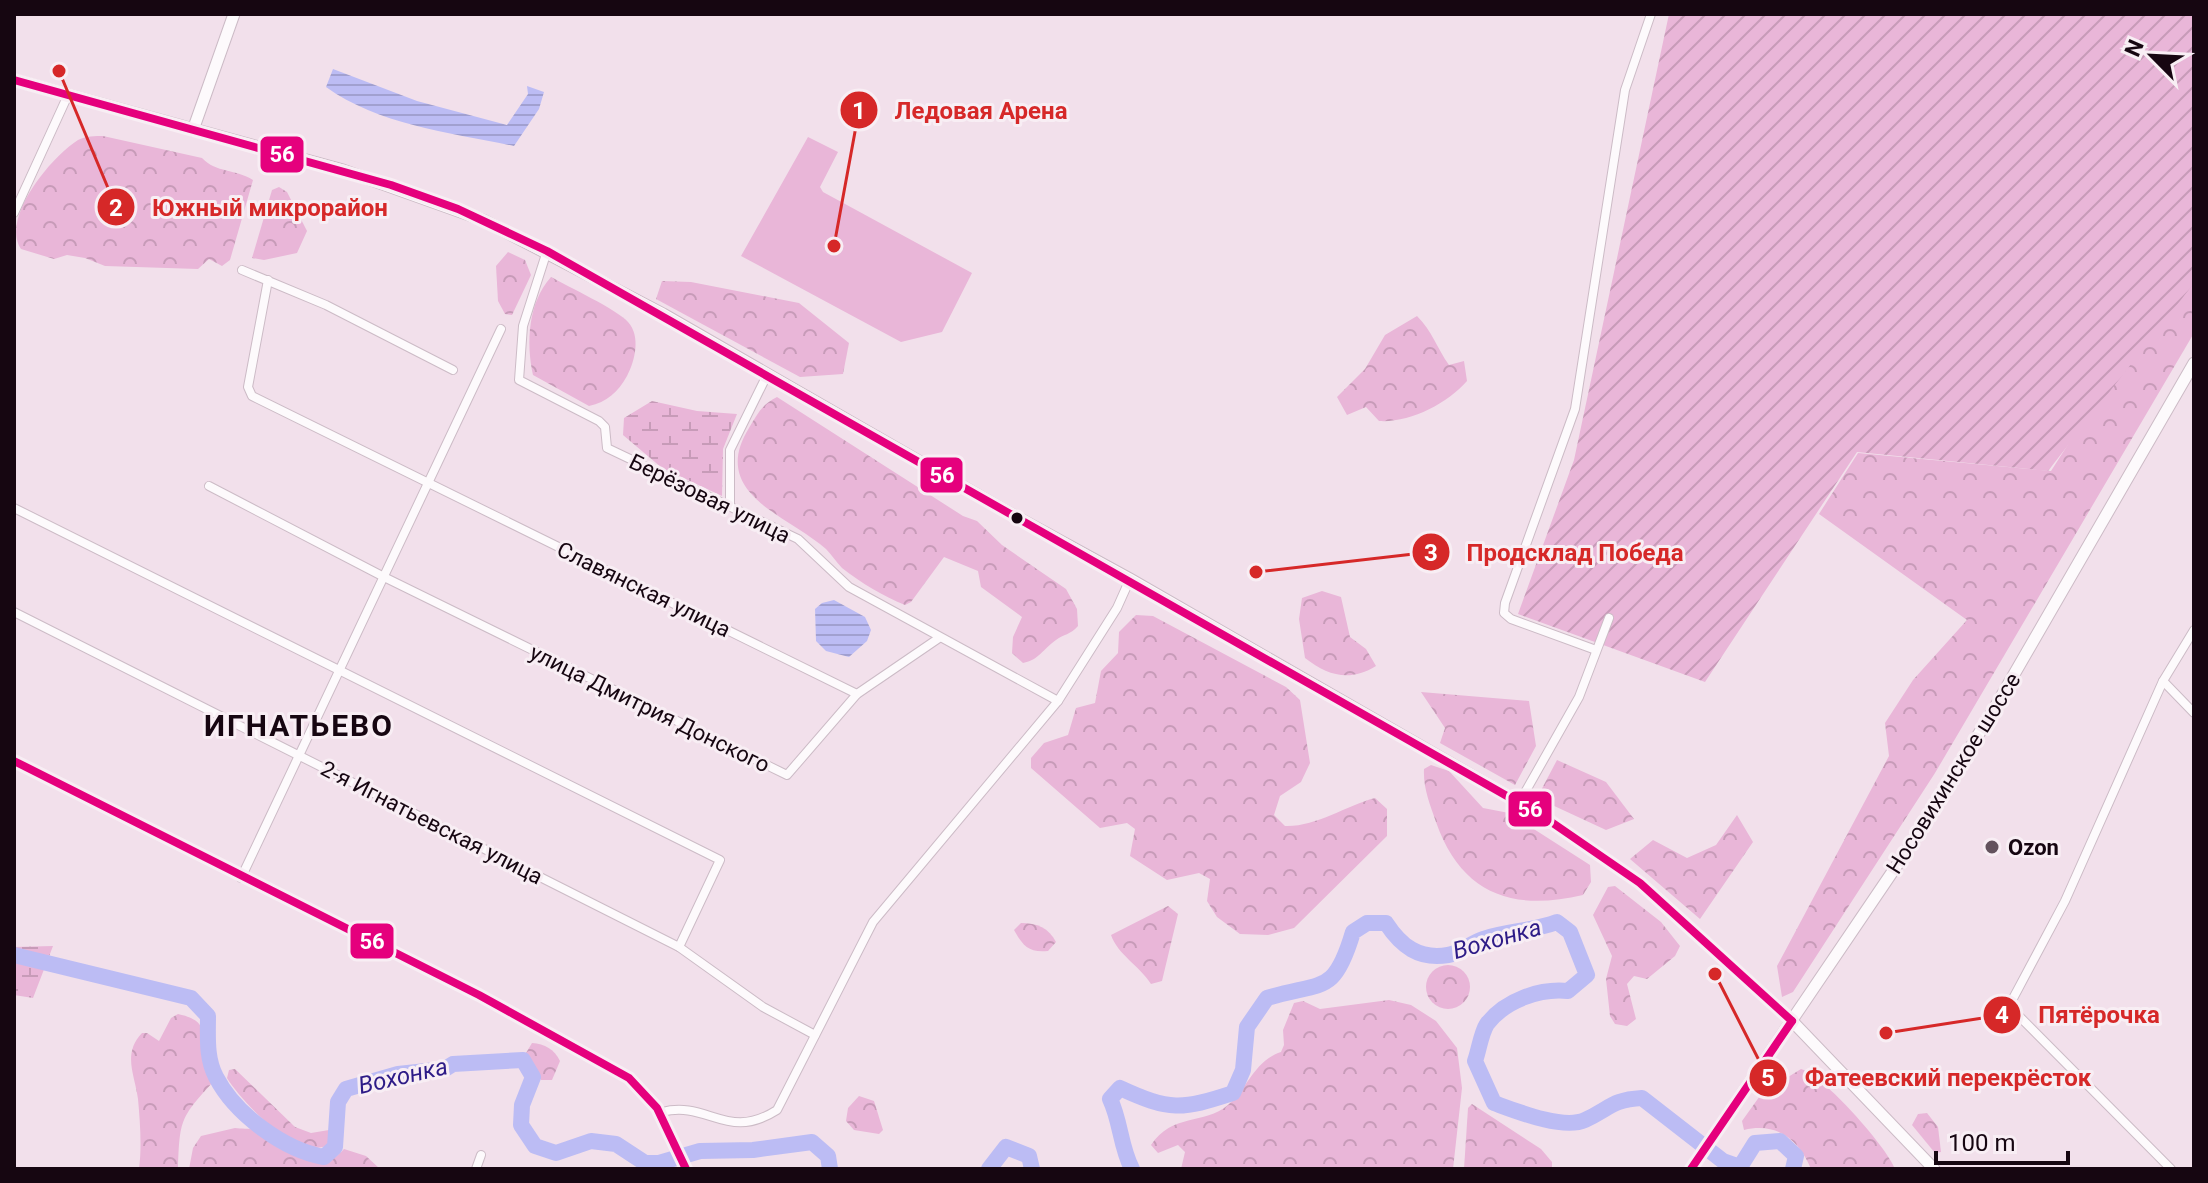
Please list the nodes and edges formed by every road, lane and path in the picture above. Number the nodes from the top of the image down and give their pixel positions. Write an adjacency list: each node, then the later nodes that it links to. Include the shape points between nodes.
1 (234, 14): 5 (main road)
2 (1651, 14): 24 (street, via 1625,90 1575,409 1504,613)
3 (14, 80): 4 (main road)
4 (68, 95): 5 (main road); 6 (street)
5 (193, 130): 7 (main road, via 391,185 458,209)
6 (14, 213)
7 (547, 251): 13 (main road); 16 (street, Берёзовая улица, via 523,326 519,380 599,421 605,427 607,448)
8 (242, 270): 9 (street)
9 (268, 280): 12 (street); 14 (street, Славянская улица, via 249,393)
10 (501, 329): 14 (street)
11 (2194, 363): 35 (main road, Носовихинское шоссе, via 1994,709)
12 (453, 370)
13 (767, 375): 16 (street, via 730,450); 19 (main road)
14 (430, 485): 18 (street); 27 (street, Славянская улица)
15 (209, 486): 18 (street, улица Дмитрия Донского)
16 (730, 506): 23 (street, Берёзовая улица, via 798,539 849,587)
17 (14, 508): 25 (street)
18 (386, 578): 25 (street); 27 (street, улица Дмитрия Донского, via 787,775)
19 (1130, 579): 28 (street); 32 (main road)
20 (14, 612): 30 (street, 2-я Игнатьевская улица)
21 (1609, 618): 24 (street)
22 (2194, 630): 26 (street)
23 (939, 638): 27 (street, улица Дмитрия Донского); 28 (street)
24 (1596, 650): 32 (street, via 1579,697)
25 (341, 670): 30 (street); 34 (street, via 720,860)
26 (2163, 681): 29 (street); 43 (street, via 2065,901 2009,1006)
27 (857, 694)
28 (1058, 701): 36 (street, via 873,922)
29 (2194, 713)
30 (299, 755): 33 (street); 34 (street, 2-я Игнатьевская улица)
31 (14, 761): 33 (street)
32 (1519, 803): 35 (main road, via 1640,883)
33 (241, 878): 37 (street, via 544,1030 629,1078)
34 (679, 947): 36 (street, 2-я Игнатьевская улица, via 763,1007)
35 (1792, 1021): 41 (main road, Носовихинское шоссе); 42 (main road)
36 (815, 1035): 37 (street, via 777,1110 763,1119 718,1121 690,1109)
37 (664, 1116): 40 (street)
38 (481, 1155): 39 (street)
39 (476, 1169)
40 (686, 1169)
41 (1691, 1169)
42 (1934, 1169)
43 (2171, 1169)

